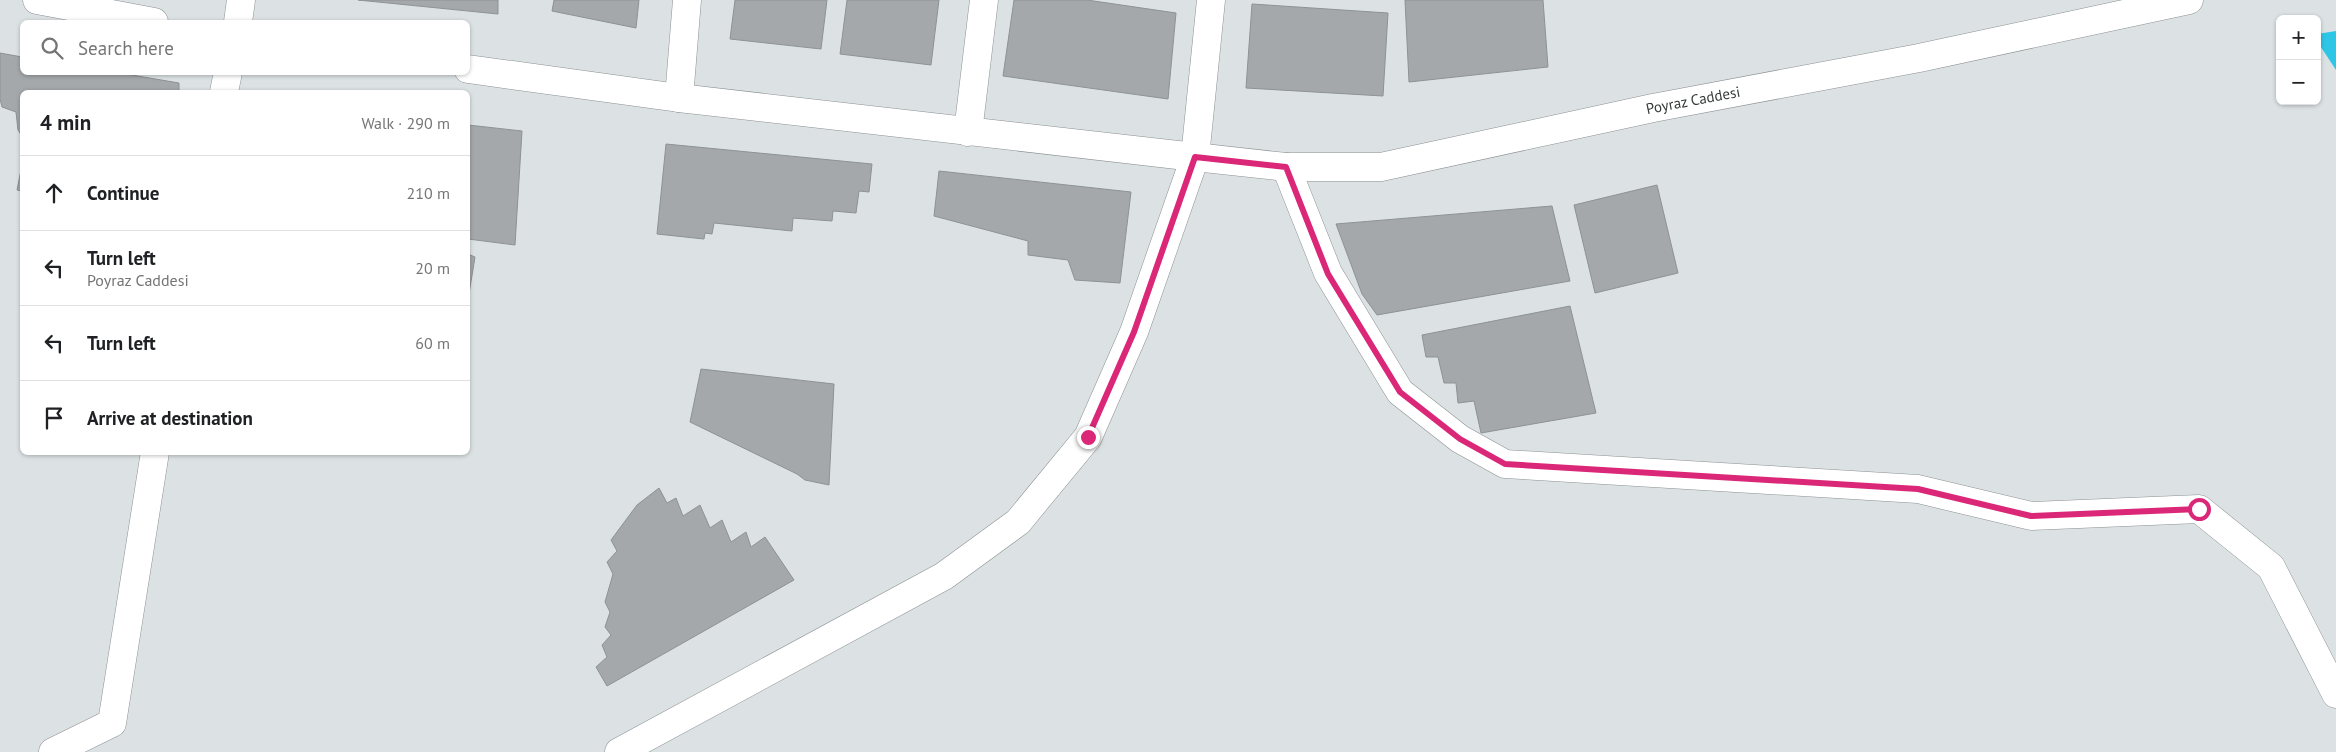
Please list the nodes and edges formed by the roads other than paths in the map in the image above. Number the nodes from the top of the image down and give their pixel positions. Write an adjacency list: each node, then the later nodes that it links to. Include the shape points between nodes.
1 (37, 0): 7 (street)
2 (241, 0): 8 (street)
3 (687, 0): 12 (street)
4 (984, 0): 13 (street)
5 (1211, 0): 14 (street)
6 (2188, 0): 15 (street, Poyraz Caddesi, via 1919,58 1653,108 1381,167)
7 (143, 20)
8 (238, 20)
9 (470, 69): 12 (street, Poyraz Caddesi)
10 (227, 75): 11 (street)
11 (224, 90)
12 (679, 98): 13 (street, Poyraz Caddesi)
13 (968, 132): 14 (street, Poyraz Caddesi)
14 (1195, 157): 15 (street, Poyraz Caddesi); 19 (street, via 1134,332 1088,437 1018,522 944,576)
15 (1286, 167): 17 (street, via 1328,274 1400,392 1460,439 1505,464 1918,489 2031,516 2199,509 2271,567)
16 (155, 455): 18 (street, via 112,723)
17 (2336, 694)
18 (52, 752)
19 (619, 752)

